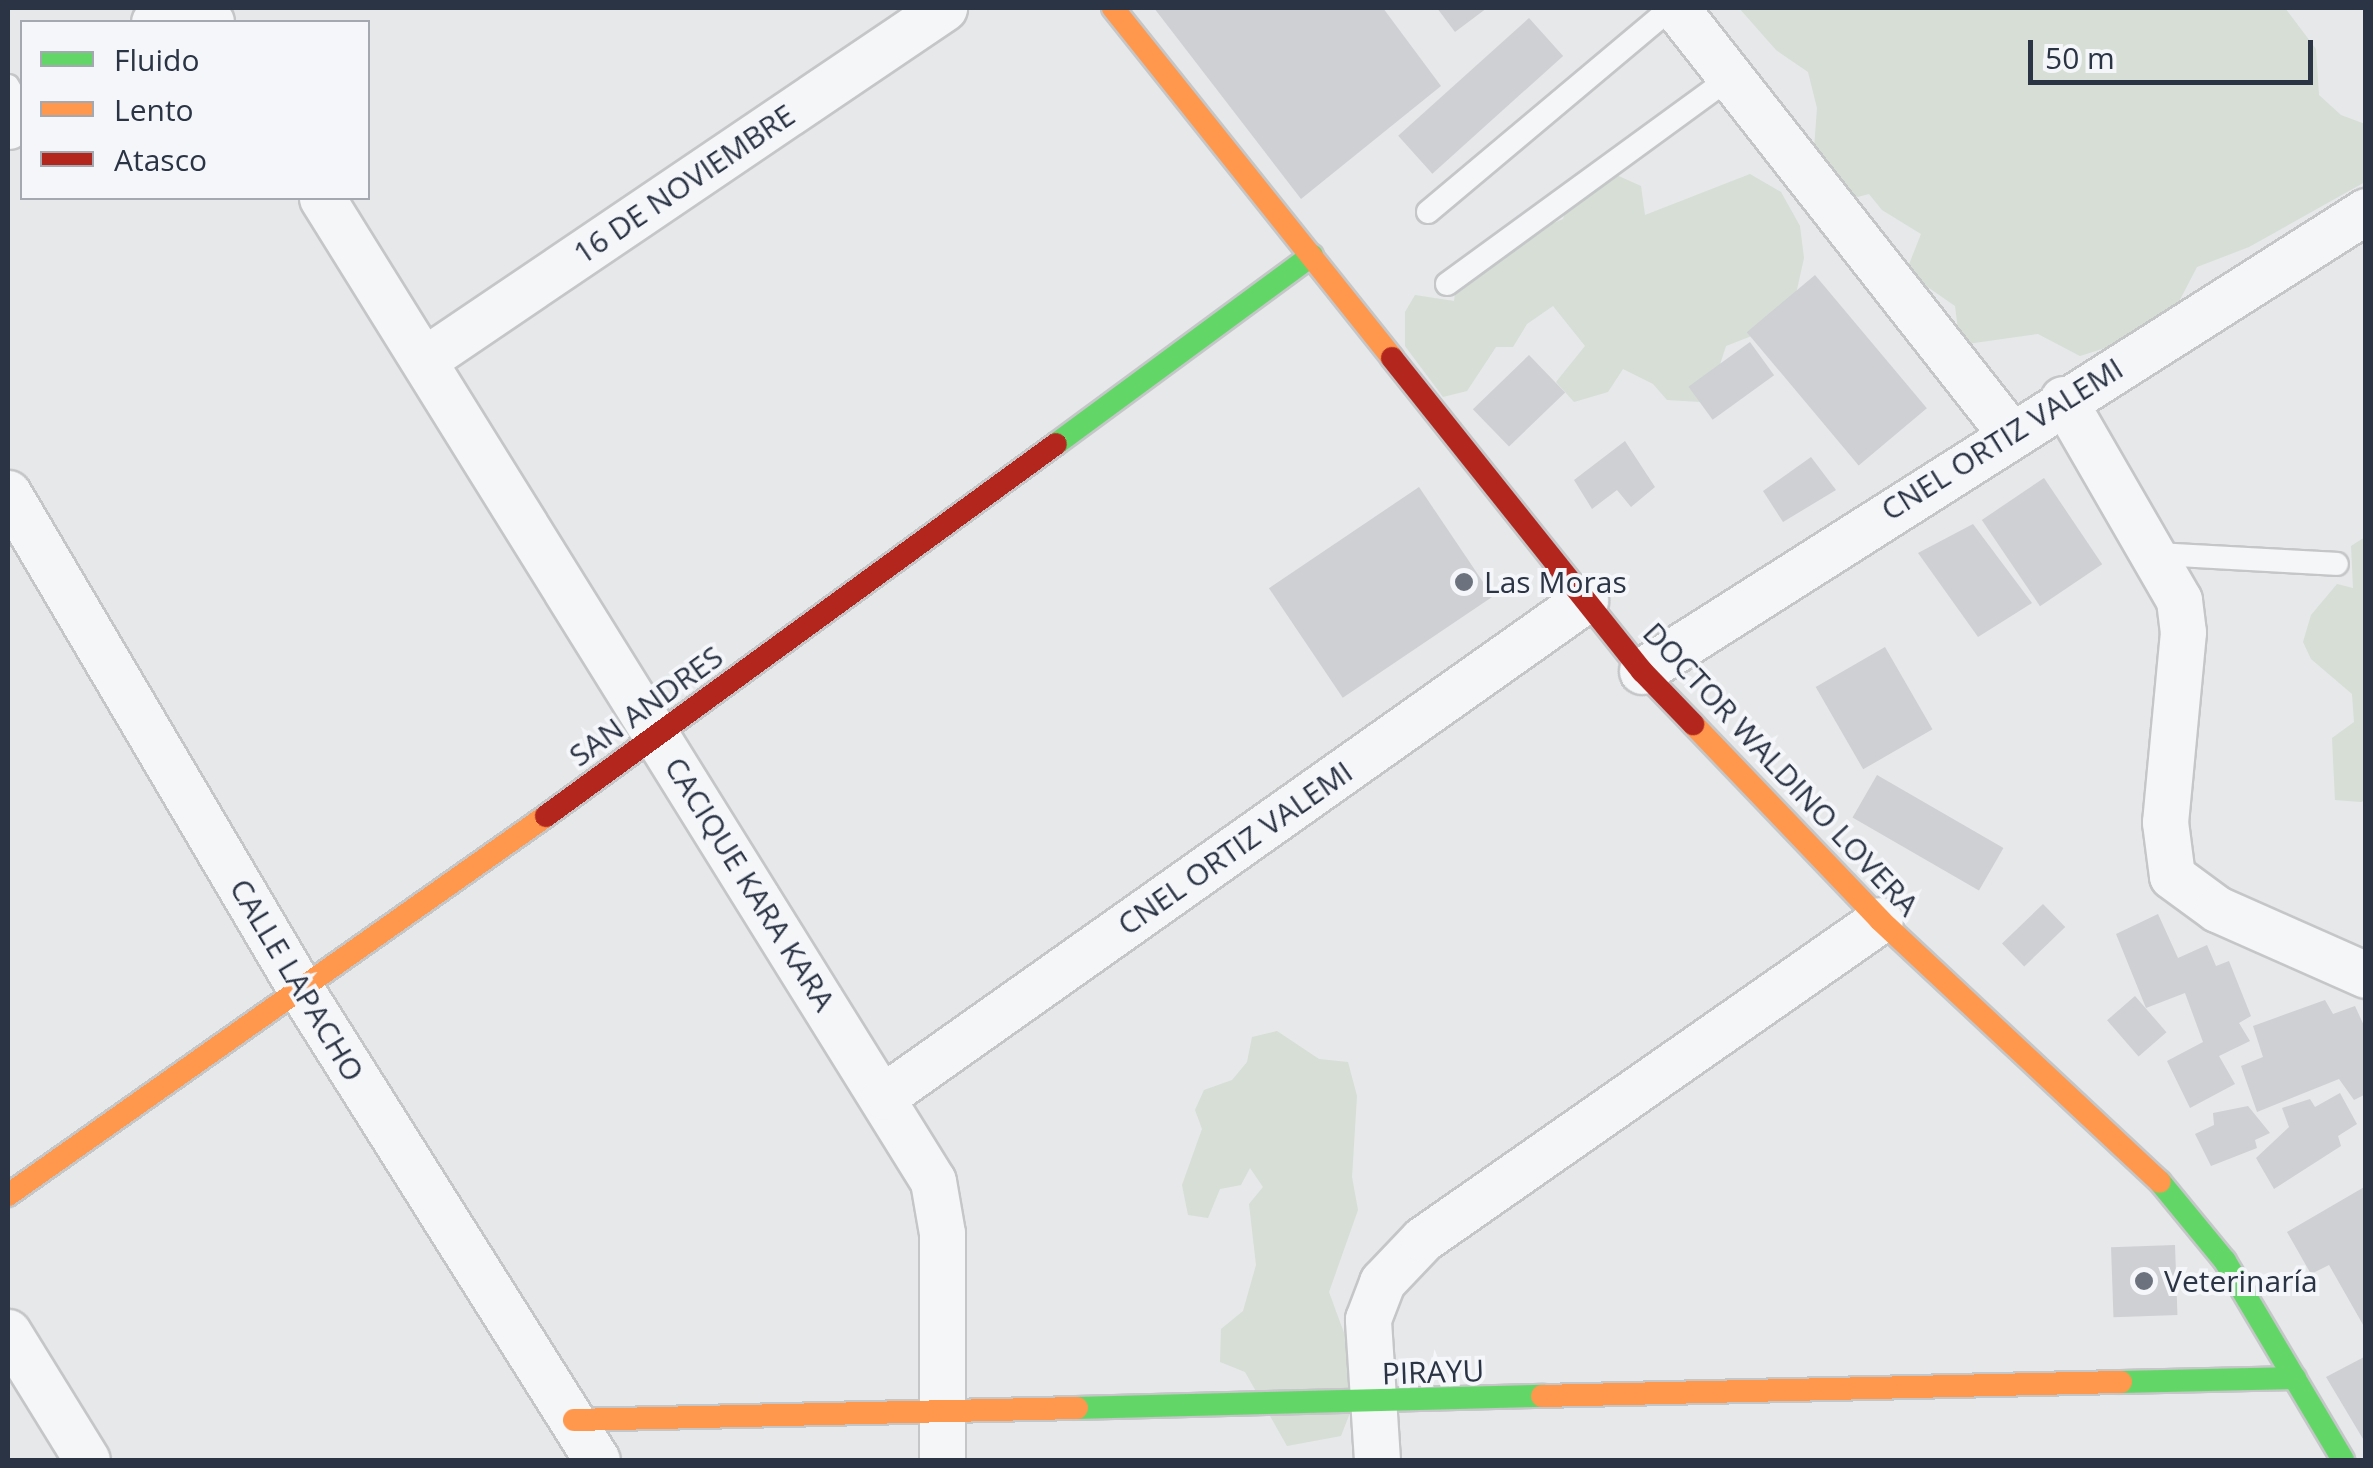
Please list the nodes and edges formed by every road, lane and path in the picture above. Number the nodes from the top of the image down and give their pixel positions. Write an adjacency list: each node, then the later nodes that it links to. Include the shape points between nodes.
1 (944, 8): 12 (street, 16 DE NOVIEMBRE)
2 (1114, 8): 10 (street, DOCTOR WALDINO LOVERA)
3 (1673, 8): 4 (street); 9 (lane)
4 (1731, 77): 11 (lane); 14 (street)
5 (8, 86): 6 (lane)
6 (20, 109)
7 (323, 200): 12 (street, CACIQUE KARA KARA)
8 (2366, 211): 13 (street, CNEL ORTIZ VALEMI)
9 (1428, 212)
10 (1312, 255): 18 (street, DOCTOR WALDINO LOVERA); 20 (street, SAN ANDRES)
11 (1446, 284)
12 (424, 360): 20 (street, CACIQUE KARA KARA)
13 (2063, 399): 14 (street, CNEL ORTIZ VALEMI); 16 (street)
14 (2009, 432): 19 (street, CNEL ORTIZ VALEMI)
15 (8, 493): 23 (street, CALLE LAPACHO)
16 (2158, 554): 17 (lane); 22 (street, via 2179,600 2183,632 2164,822 2172,876 2217,910)
17 (2338, 564)
18 (1585, 600): 19 (street, DOCTOR WALDINO LOVERA); 24 (street, CNEL ORTIZ VALEMI)
19 (1642, 671): 21 (street, DOCTOR WALDINO LOVERA)
20 (658, 737): 23 (street, SAN ANDRES); 24 (street, CACIQUE KARA KARA)
21 (1880, 920): 27 (street, DOCTOR WALDINO LOVERA, via 2157,1179 2225,1261); 28 (street, via 1423,1239 1382,1282 1368,1319)
22 (2366, 975)
23 (298, 985): 25 (street, SAN ANDRES); 30 (street, CALLE LAPACHO)
24 (884, 1096): 29 (street, CACIQUE KARA KARA, via 933,1181 936,1198 942,1233)
25 (8, 1194)
26 (8, 1332): 31 (street)
27 (2295, 1378): 28 (street, PIRAYU); 35 (street, DOCTOR WALDINO LOVERA)
28 (1375, 1404): 29 (street, PIRAYU); 34 (street)
29 (939, 1411): 30 (street, PIRAYU); 33 (street, CACIQUE KARA KARA)
30 (574, 1420): 32 (street, CALLE LAPACHO)
31 (87, 1460)
32 (596, 1460)
33 (942, 1460)
34 (1377, 1460)
35 (2343, 1460)

